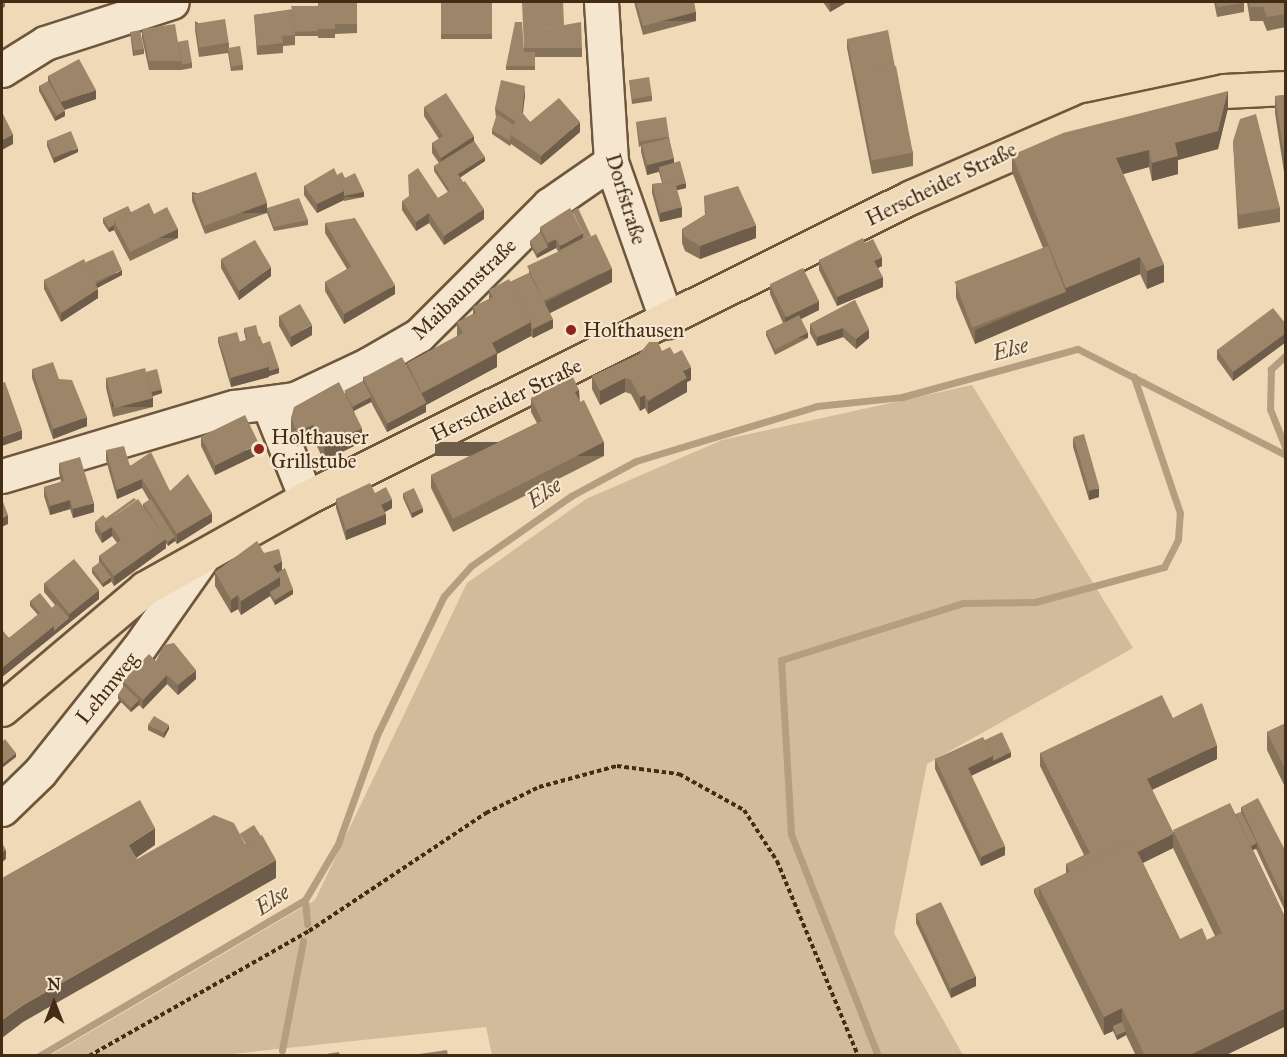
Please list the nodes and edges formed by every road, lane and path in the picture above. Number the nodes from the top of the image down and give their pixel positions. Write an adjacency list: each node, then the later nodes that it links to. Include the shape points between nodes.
1 (172, 2): 3 (street, via 45,43)
2 (601, 2): 5 (street, Dorfstraße)
3 (2, 70)
4 (1286, 88): 6 (main road, Herscheider Straße, via 1154,103 1033,140)
5 (611, 162): 6 (street, Dorfstraße); 7 (street, Maibaumstraße, via 549,205 406,343 295,399)
6 (667, 321): 9 (main road, Herscheider Straße)
7 (268, 403): 8 (street, Maibaumstraße, via 179,422); 9 (street)
8 (2, 476)
9 (306, 498): 10 (main road, Herscheider Straße)
10 (202, 558): 11 (main road, Herscheider Straße, via 125,602); 12 (street, Lehmweg, via 138,649 40,772)
11 (2, 709)
12 (2, 809)
13 (89, 1056): 14 (path, via 309,931 486,813 539,787 617,766 679,774 744,810 777,861)
14 (858, 1056)

